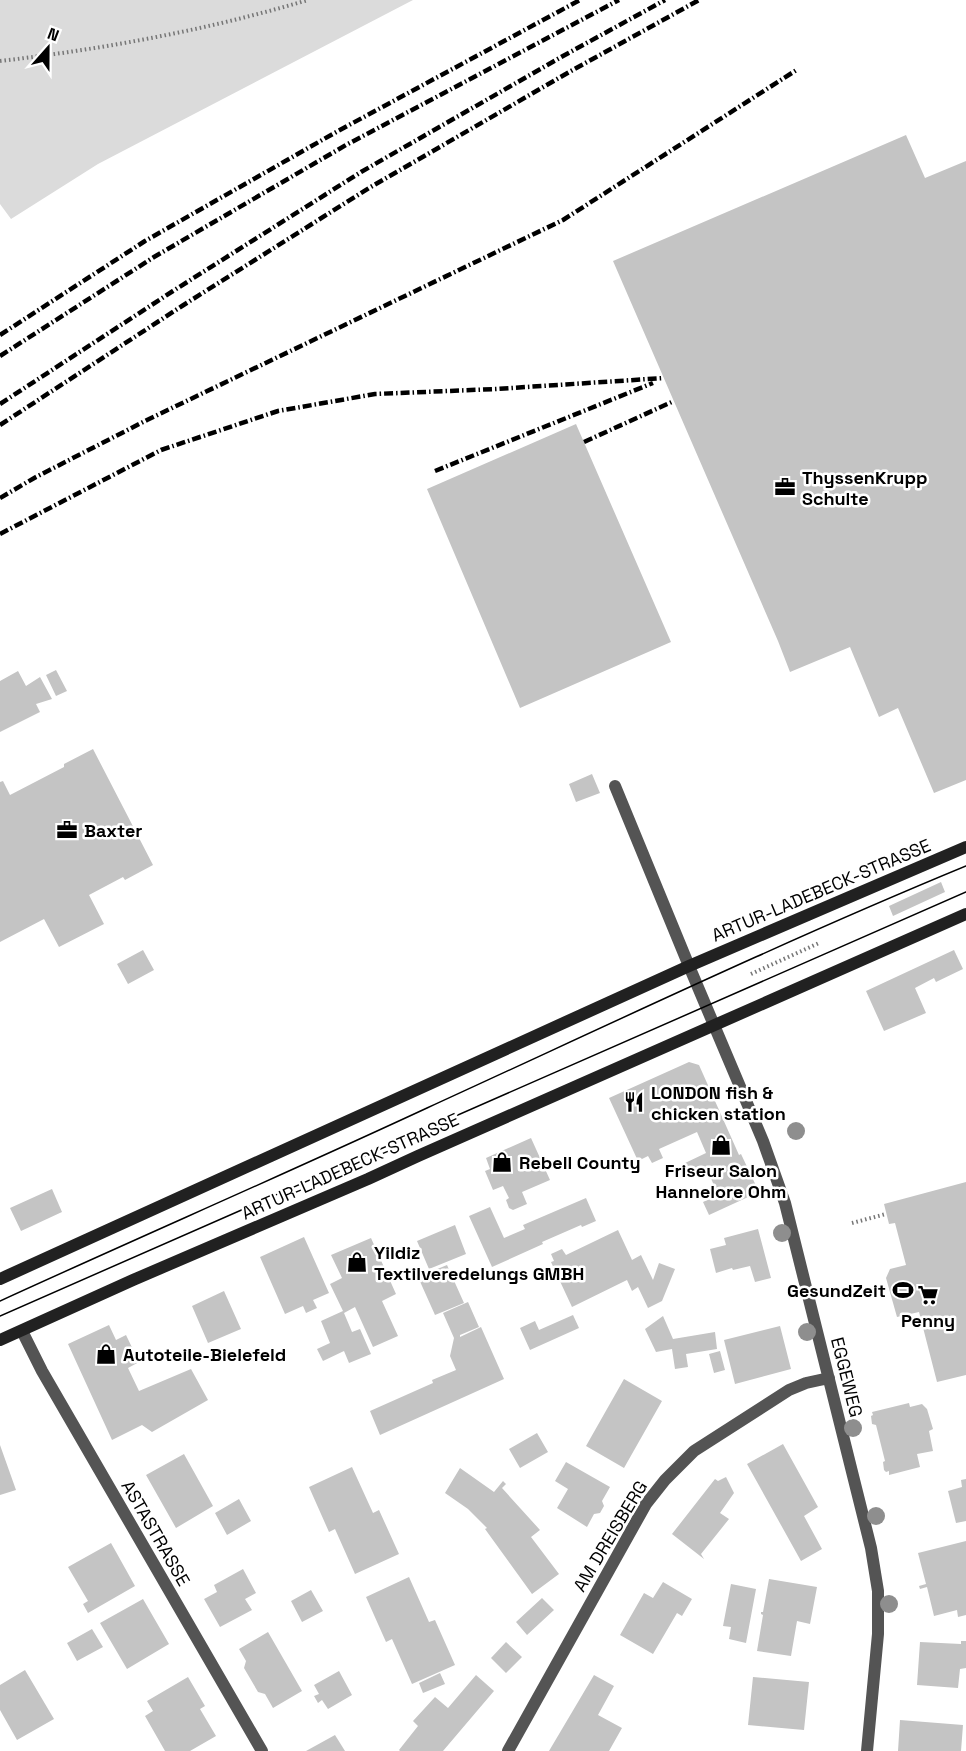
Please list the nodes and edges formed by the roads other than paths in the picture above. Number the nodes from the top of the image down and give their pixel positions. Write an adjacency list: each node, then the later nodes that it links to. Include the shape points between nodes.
1 (615, 786): 4 (street)
2 (966, 847): 4 (street, ARTUR-LADEBECK-STRASSE)
3 (966, 914): 5 (street, ARTUR-LADEBECK-STRASSE)
4 (689, 966): 5 (street); 6 (street, ARTUR-LADEBECK-STRASSE)
5 (714, 1025): 7 (street, ARTUR-LADEBECK-STRASSE); 9 (street, EGGEWEG, via 785,1203)
6 (0, 1279)
7 (22, 1331): 8 (street, ARTUR-LADEBECK-STRASSE); 10 (street, ASTASTRASSE)
8 (0, 1340)
9 (829, 1378): 11 (street, AM DREISBERG, via 789,1390 694,1451 665,1480 646,1504); 12 (street, EGGEWEG, via 878,1591)
10 (262, 1751)
11 (508, 1751)
12 (867, 1751)

